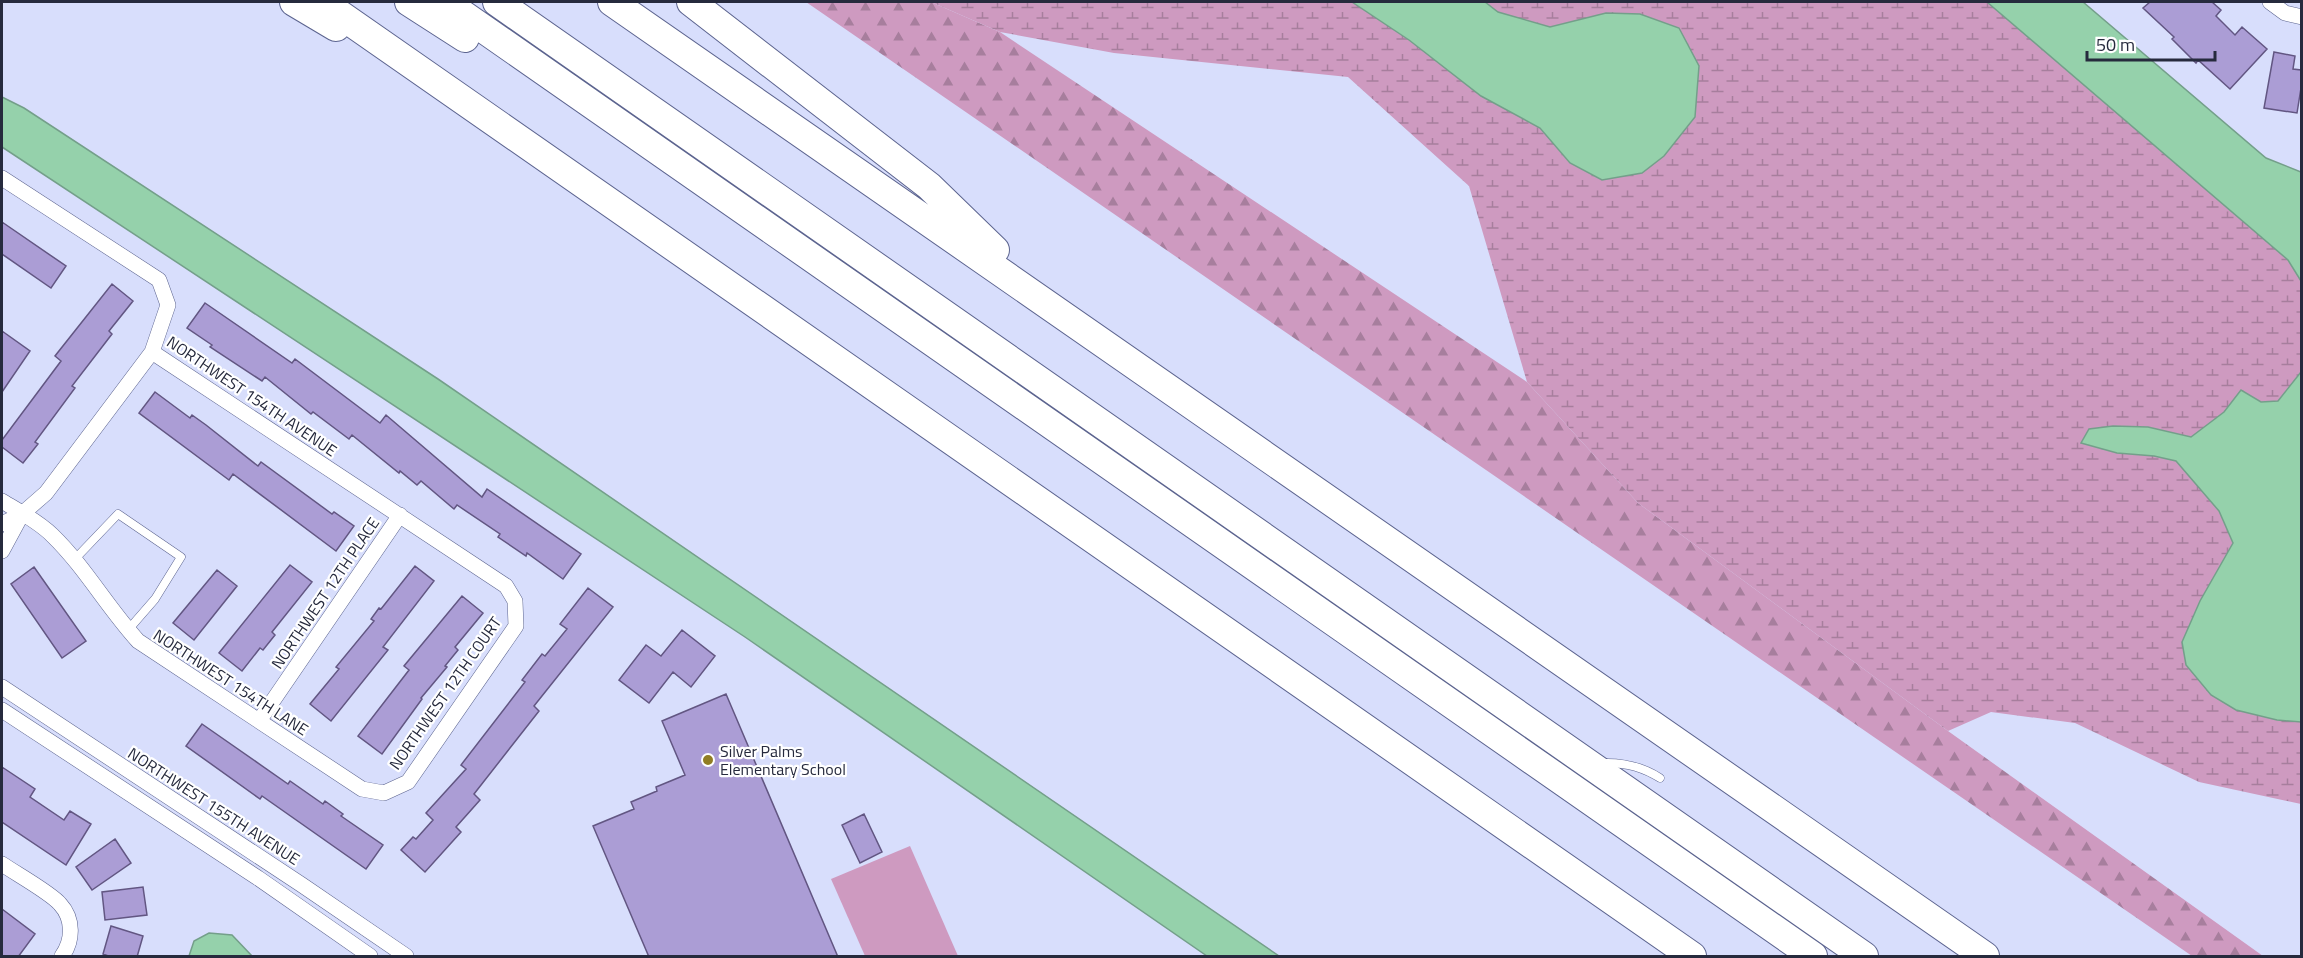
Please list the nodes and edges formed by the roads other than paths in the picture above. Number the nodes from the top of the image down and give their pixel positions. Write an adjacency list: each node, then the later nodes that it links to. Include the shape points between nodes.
1 (294, 2): 10 (highway)
2 (322, 2): 10 (highway)
3 (409, 2): 12 (highway, via 528,78 722,213)
4 (446, 2): 12 (highway)
5 (497, 2): 26 (highway)
6 (612, 2): 13 (highway)
7 (691, 2): 13 (highway, via 928,186)
8 (2270, 2): 9 (street, via 2284,13)
9 (2301, 17)
10 (520, 139): 33 (highway)
11 (2, 178): 14 (street, NORTHWEST 154TH AVENUE, via 159,280 168,305)
12 (761, 222): 34 (highway)
13 (1062, 313): 36 (highway)
14 (152, 352): 16 (street, via 46,493); 17 (street, NORTHWEST 154TH AVENUE)
15 (2, 501): 16 (street, NORTHWEST 154TH LANE)
16 (22, 514): 18 (street); 19 (street); 20 (street, NORTHWEST 154TH LANE, via 50,533)
17 (400, 515): 21 (street, NORTHWEST 154TH AVENUE, via 506,586); 25 (street, NORTHWEST 12TH PLACE)
18 (2, 524)
19 (2, 551)
20 (75, 560): 22 (street, NORTHWEST 154TH LANE); 22 (lane, via 118,514 181,557 155,599)
21 (515, 601): 28 (street, NORTHWEST 12TH COURT, via 516,626 408,782)
22 (128, 630): 25 (street, NORTHWEST 154TH LANE, via 138,641)
23 (2, 687): 32 (street, NORTHWEST 155TH AVENUE)
24 (2, 710): 31 (street, via 258,878)
25 (259, 721): 28 (street, NORTHWEST 154TH LANE, via 362,789)
26 (1587, 764): 27 (lane, via 1616,763 1646,769); 35 (highway)
27 (1660, 778)
28 (384, 793)
29 (2, 864): 30 (street, via 60,903 71,923 69,946)
30 (62, 957)
31 (370, 957)
32 (406, 957)
33 (1692, 957)
34 (1813, 957)
35 (1864, 957)
36 (1985, 957)

